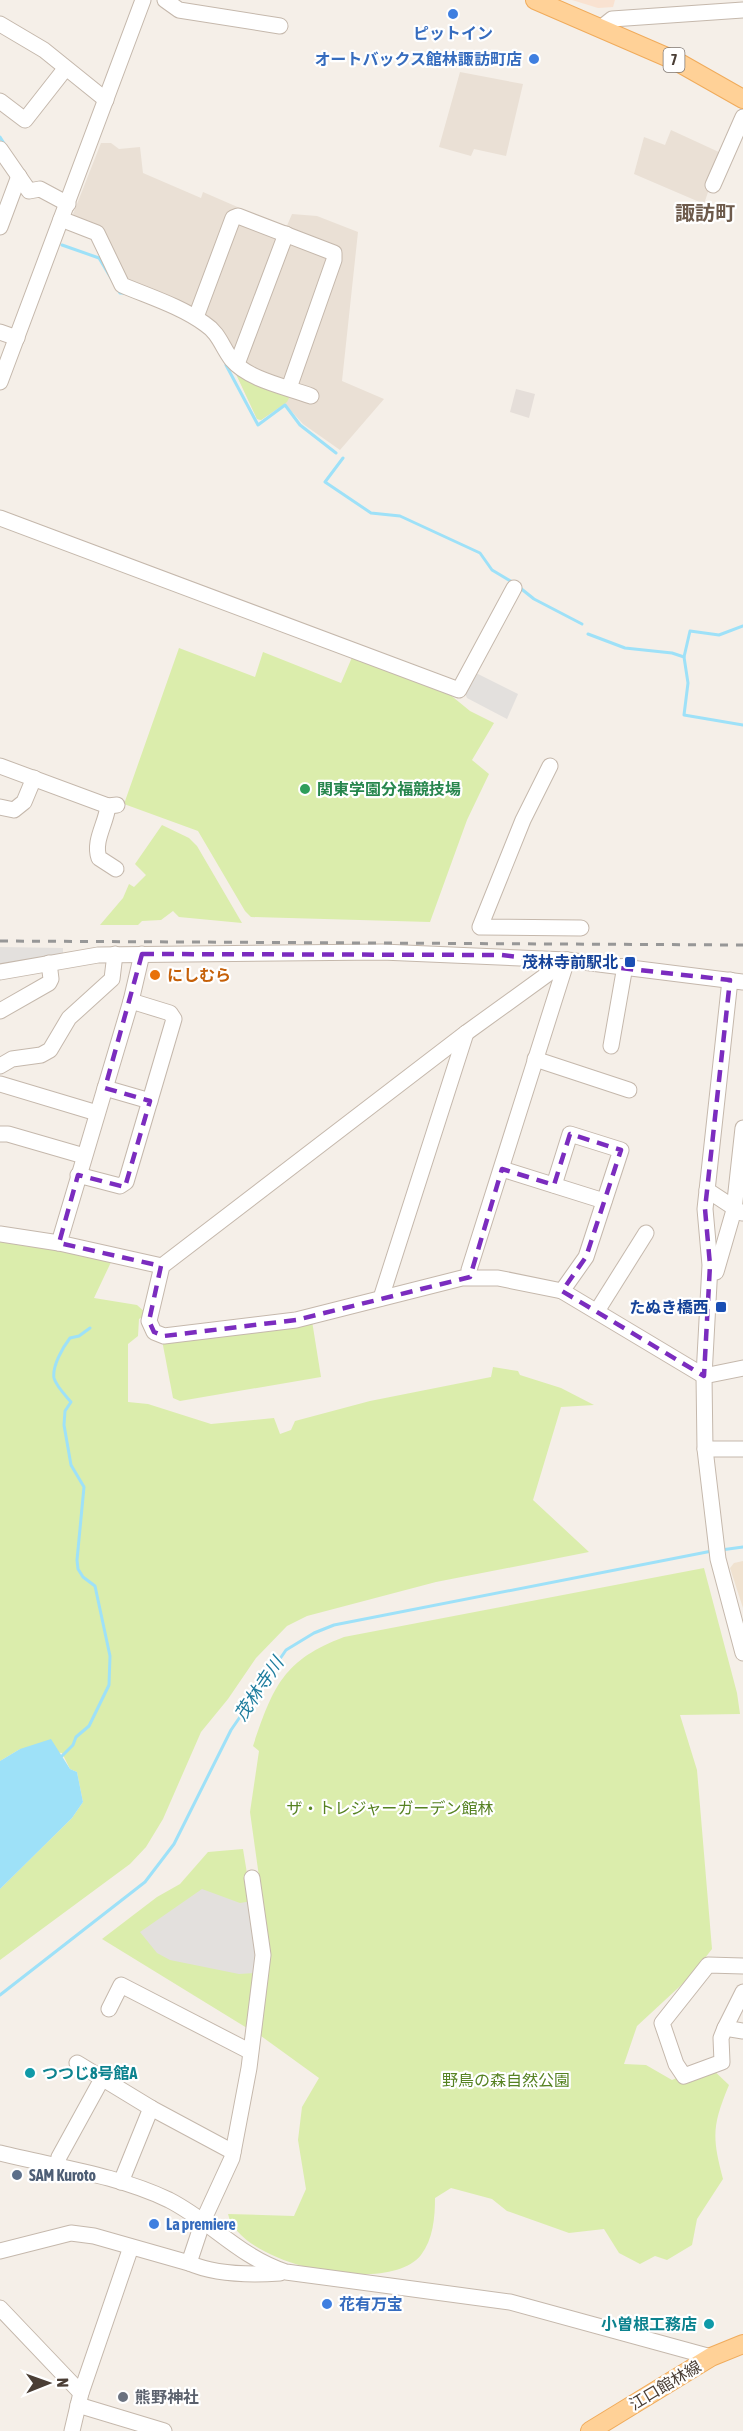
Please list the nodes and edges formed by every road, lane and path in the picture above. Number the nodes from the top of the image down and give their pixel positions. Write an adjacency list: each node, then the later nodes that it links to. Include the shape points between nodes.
1 (143, 0): 11 (street)
2 (165, 0): 7 (street, via 179,10)
3 (535, 0): 8 (main road, 7)
4 (706, 6): 5 (street); 8 (street, via 612,19)
5 (743, 10)
6 (0, 24): 9 (street, via 26,37)
7 (280, 26)
8 (602, 27): 10 (main road, 7, via 676,61)
9 (65, 69): 11 (street); 12 (street, via 26,120)
10 (743, 99)
11 (106, 100): 17 (street)
12 (0, 101)
13 (743, 117): 16 (street)
14 (0, 148): 15 (street)
15 (20, 176): 17 (street, via 29,191 40,189); 19 (street)
16 (713, 185)
17 (68, 204): 18 (street)
18 (61, 219): 21 (street, via 97,232 122,285); 23 (street)
19 (0, 227)
20 (286, 234): 21 (street, via 238,216 233,218); 24 (street); 26 (street, via 334,253)
21 (196, 317): 24 (street, via 217,334)
22 (0, 332): 23 (street)
23 (16, 338): 25 (street)
24 (237, 364): 26 (street, via 244,371)
25 (0, 382)
26 (289, 388): 27 (street)
27 (311, 396)
28 (0, 518): 29 (street, via 459,690)
29 (514, 588)
30 (0, 766): 32 (street)
31 (550, 766): 35 (street, via 523,820 480,927)
32 (34, 778): 33 (street, via 22,805 14,810); 34 (street, via 112,806 96,849 99,858)
33 (0, 807)
34 (116, 869)
35 (501, 927): 36 (street); 39 (street)
36 (581, 928)
37 (115, 954): 38 (street); 41 (street); 50 (street, via 112,979 69,1018 50,1050 12,1059)
38 (142, 954): 39 (street); 45 (street)
39 (501, 955): 40 (street)
40 (567, 960): 42 (street); 47 (street); 49 (street)
41 (49, 963): 43 (street); 46 (street, via 49,983)
42 (625, 966): 44 (street); 48 (street)
43 (0, 972)
44 (737, 981): 62 (street)
45 (131, 1001): 52 (street); 54 (street, via 170,1013 174,1019)
46 (0, 1011)
47 (466, 1033): 68 (street); 71 (street)
48 (611, 1046)
49 (535, 1059): 53 (street); 59 (street)
50 (0, 1066)
51 (0, 1084): 55 (street)
52 (105, 1088): 54 (street); 55 (street)
53 (629, 1090)
54 (150, 1101): 60 (street, via 126,1182 120,1186)
55 (97, 1113): 58 (street)
56 (743, 1128): 64 (street)
57 (0, 1134): 58 (street)
58 (84, 1156): 60 (street)
59 (502, 1169): 61 (street); 69 (street)
60 (78, 1174): 67 (street)
61 (554, 1185): 63 (street); 63 (street, via 570,1134 621,1150)
62 (707, 1190): 64 (street); 72 (street)
63 (604, 1201): 70 (street, via 586,1257)
64 (738, 1212): 72 (street, via 722,1245)
65 (646, 1233): 73 (street)
66 (0, 1234): 67 (street)
67 (58, 1243): 68 (street)
68 (162, 1266): 71 (street, via 149,1321 154,1332 164,1336 296,1320)
69 (470, 1277): 70 (street, via 498,1278); 71 (street)
70 (562, 1291): 73 (street)
71 (381, 1298)
72 (710, 1301): 75 (street)
73 (597, 1311): 75 (street)
74 (743, 1368): 75 (street)
75 (704, 1376): 76 (street)
76 (705, 1449): 77 (street); 78 (street, via 718,1559)
77 (743, 1449)
78 (743, 1653)
79 (252, 1878): 85 (street, via 263,1955)
80 (743, 1966): 83 (street, via 708,1965 662,2023 675,2064 684,2076 722,2062 721,2038)
81 (743, 1992): 83 (street)
82 (109, 2008): 85 (street, via 121,1985)
83 (725, 2028): 84 (street)
84 (743, 2031)
85 (249, 2051): 89 (street)
86 (77, 2063): 87 (street)
87 (103, 2077): 88 (street); 91 (street)
88 (151, 2108): 89 (street); 92 (street)
89 (233, 2152): 93 (street)
90 (0, 2153): 91 (street)
91 (57, 2167): 92 (street)
92 (122, 2182): 93 (street, via 170,2201)
93 (203, 2221): 96 (street); 97 (street, via 237,2249)
94 (131, 2247): 95 (street, via 71,2233); 96 (street); 101 (street)
95 (0, 2251)
96 (189, 2263): 97 (street, via 202,2269 255,2274)
97 (286, 2272): 100 (street, via 517,2303)
98 (0, 2308): 101 (street)
99 (743, 2344): 100 (main road, 江口館林線)
100 (711, 2357): 104 (main road, 江口館林線)
101 (80, 2399): 102 (street); 103 (street)
102 (72, 2431)
103 (164, 2431)
104 (590, 2431)

